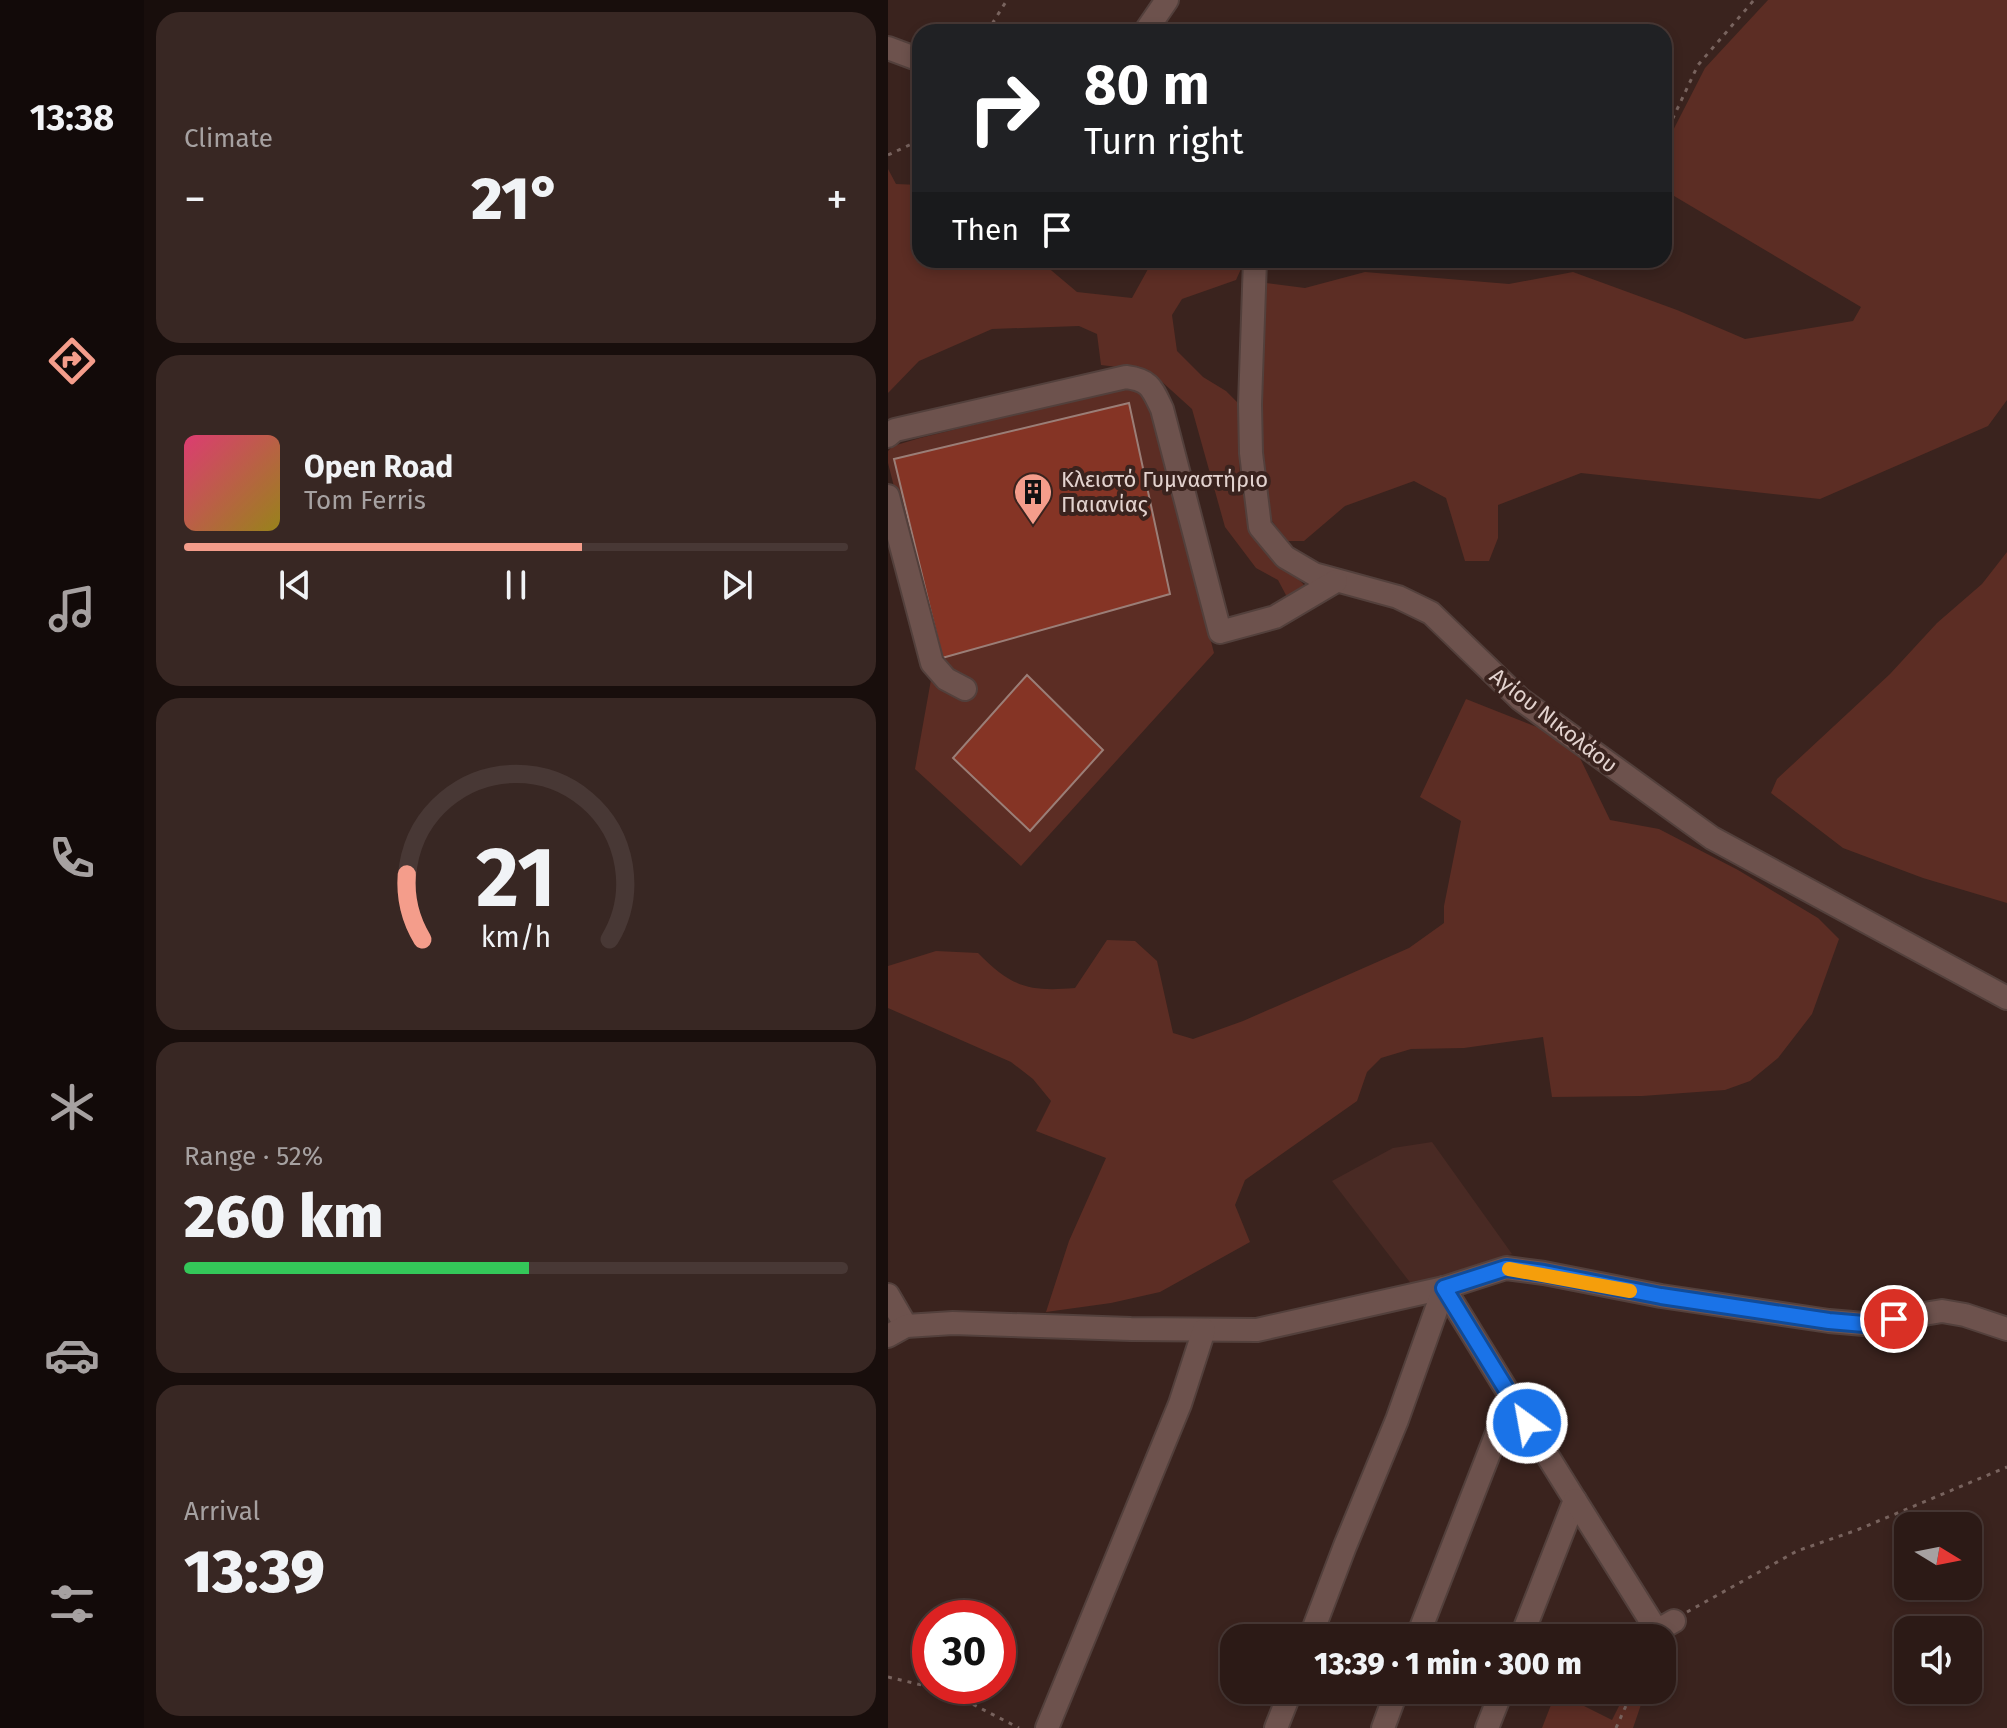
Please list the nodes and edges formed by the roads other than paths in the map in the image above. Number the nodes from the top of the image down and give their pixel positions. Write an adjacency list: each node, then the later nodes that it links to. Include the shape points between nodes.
1 (1167, 0): 2 (street)
2 (1150, 24)
3 (888, 48): 4 (street)
4 (912, 57)
5 (1255, 268): 8 (street, Αγίου Νικολάου, via 1250,404 1260,527 1285,557)
6 (888, 436): 8 (street, via 895,430 1126,377 1140,379 1153,389 1162,409 1220,632 1275,617)
7 (888, 496): 9 (street, via 932,663)
8 (1336, 581): 10 (street, Αγίου Νικολάου, via 1398,597 1431,613 1520,699 1712,838)
9 (965, 689)
10 (2007, 998)
11 (1444, 1288): 13 (street, via 1506,1268 1829,1321 1864,1324 1942,1311); 14 (street, via 1257,1330); 16 (street); 19 (street)
12 (888, 1295): 15 (street)
13 (2007, 1329)
14 (1204, 1330): 15 (street, via 953,1323); 25 (street, via 1180,1404)
15 (897, 1331)
16 (1511, 1397): 17 (street); 20 (street)
17 (1575, 1500): 18 (street, via 1654,1626 1660,1629); 21 (street)
18 (1674, 1621)
19 (1315, 1624)
20 (1422, 1624)
21 (1526, 1624)
22 (1285, 1704): 26 (street)
23 (1392, 1704): 27 (street)
24 (1496, 1704): 28 (street)
25 (1047, 1728)
26 (1276, 1728)
27 (1383, 1728)
28 (1487, 1728)

